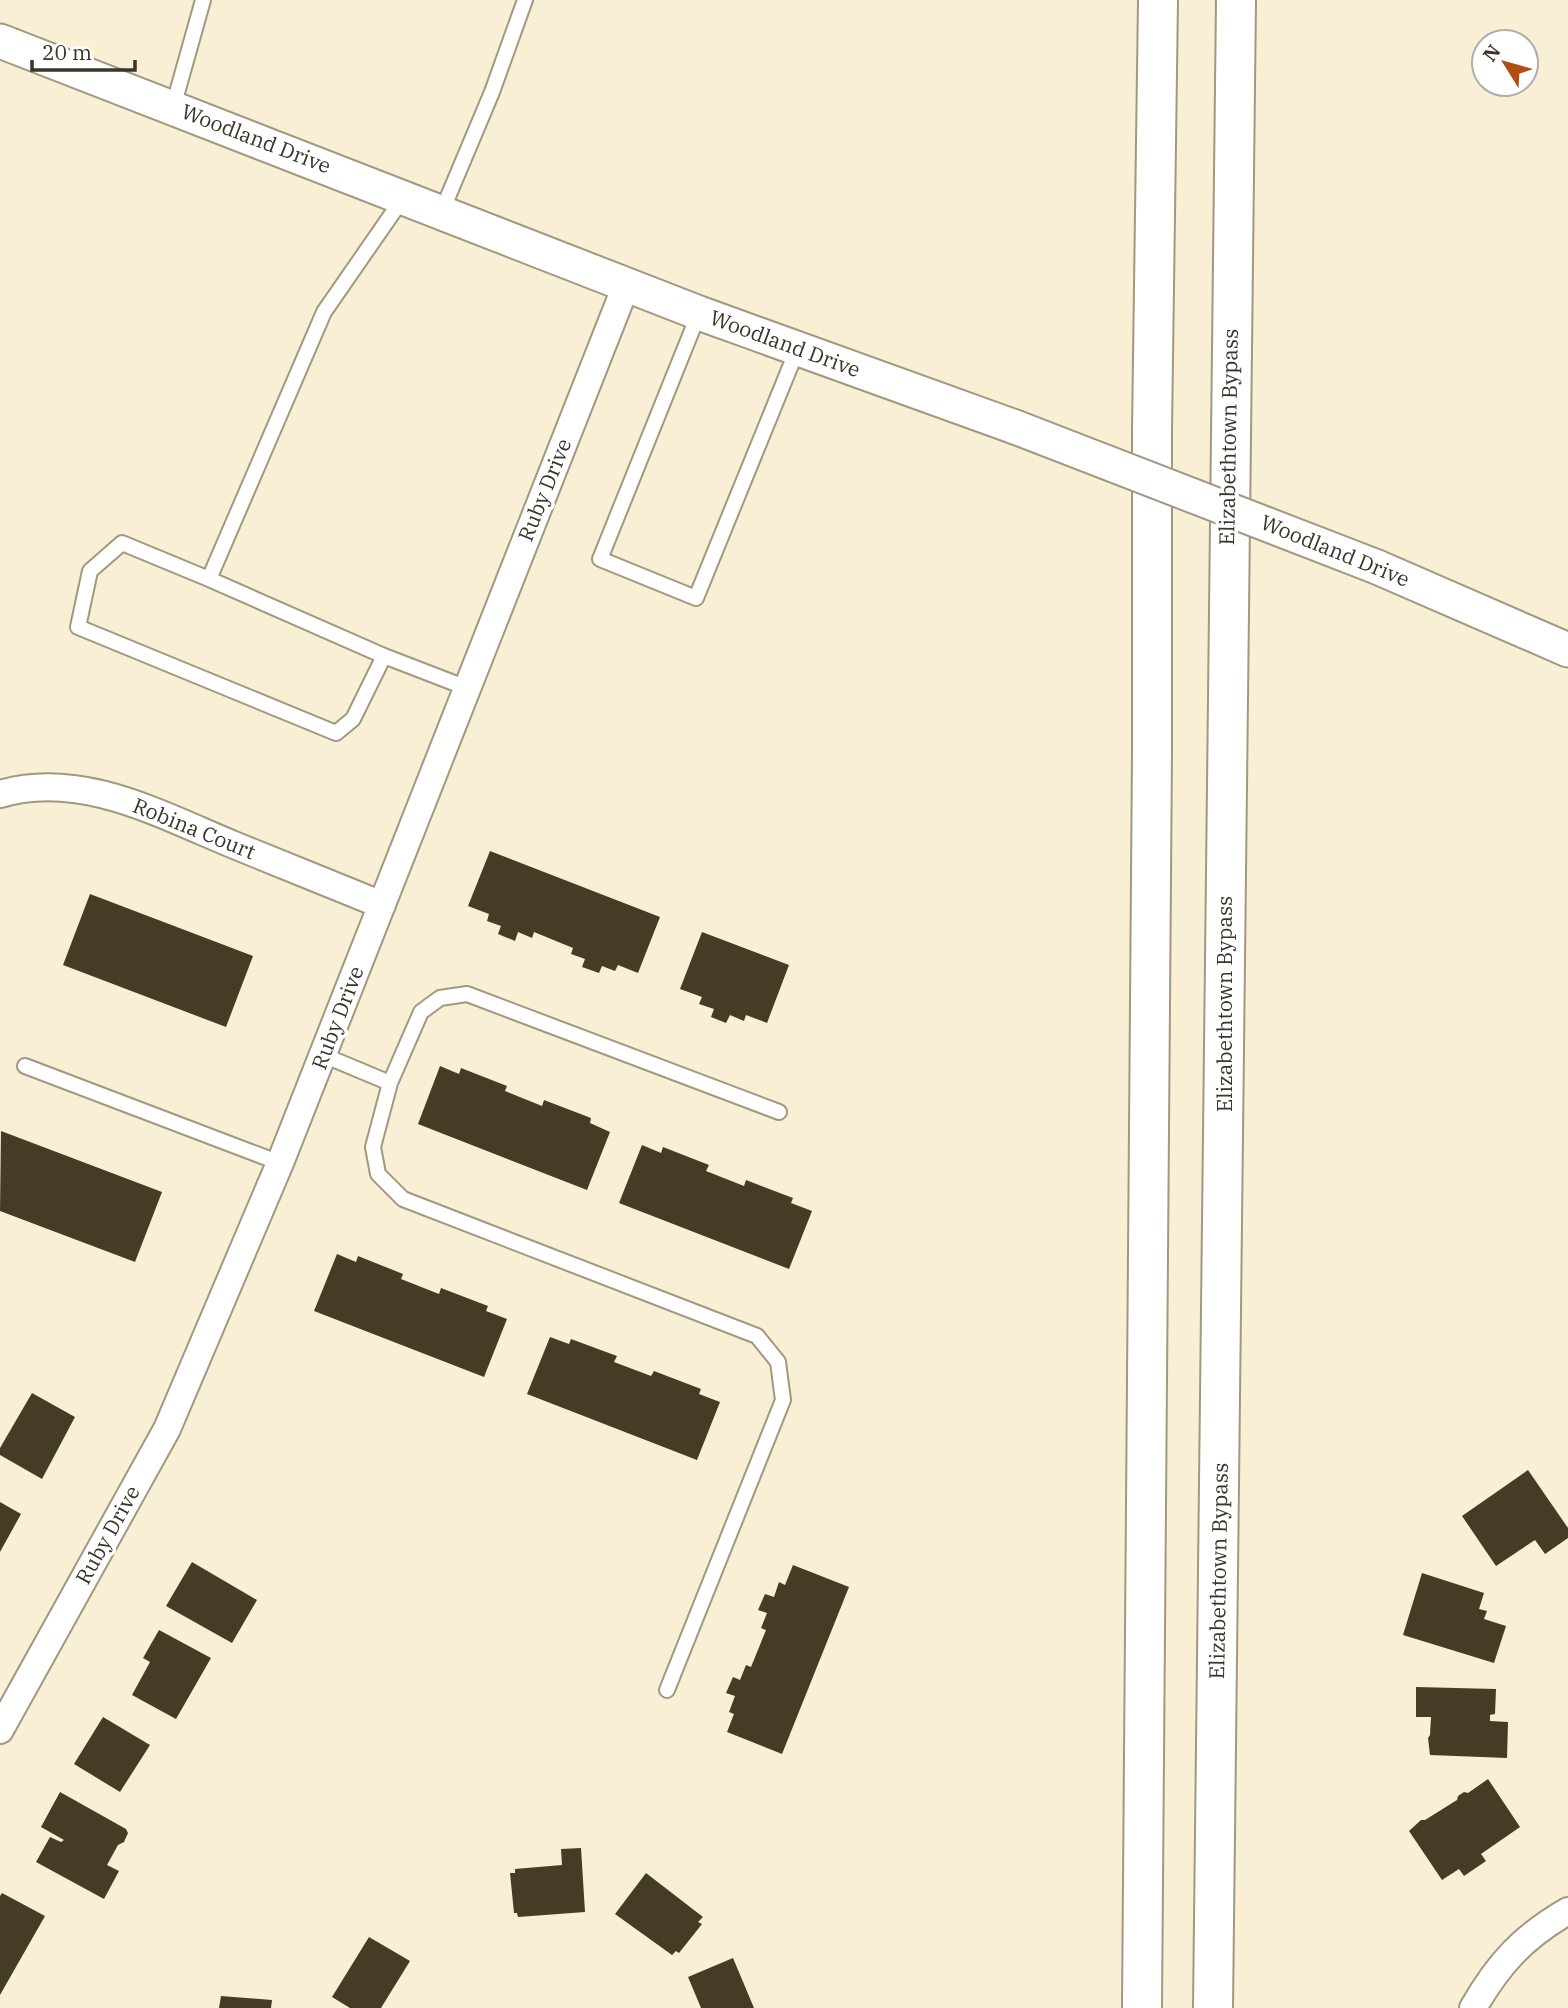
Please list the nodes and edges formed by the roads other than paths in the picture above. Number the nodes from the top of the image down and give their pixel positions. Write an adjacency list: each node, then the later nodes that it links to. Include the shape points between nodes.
1 (203, 0): 6 (lane)
2 (525, 0): 8 (lane)
3 (1158, 0): 26 (highway)
4 (1236, 0): 27 (highway, Elizabethtown Bypass)
5 (0, 41): 6 (street, Woodland Drive)
6 (173, 107): 7 (street, Woodland Drive)
7 (404, 196): 8 (street, Woodland Drive); 12 (lane, via 324,312)
8 (442, 211): 9 (street, Woodland Drive)
9 (627, 283): 10 (street, Woodland Drive); 15 (street, Ruby Drive)
10 (699, 313): 11 (street, Woodland Drive); 11 (lane, via 600,559 696,598)
11 (797, 350): 13 (street, Woodland Drive, bridge, via 1014,427 1377,566)
12 (209, 579): 14 (lane); 14 (lane, via 122,543 90,571 78,627 336,733 353,719)
13 (1568, 650)
14 (384, 656): 15 (lane)
15 (467, 688): 17 (street, Ruby Drive)
16 (0, 794): 17 (street, Robina Court, via 41,787 93,791)
17 (382, 905): 18 (street, Ruby Drive)
18 (323, 1055): 20 (lane); 22 (street, Ruby Drive)
19 (25, 1066): 22 (lane)
20 (390, 1083): 21 (lane, via 421,1012 440,998 467,994); 23 (lane, via 373,1147 378,1174 403,1199 757,1336 778,1362 783,1400)
21 (779, 1112)
22 (281, 1163): 24 (street, Ruby Drive, via 167,1429)
23 (667, 1690)
24 (0, 1730)
25 (1568, 1911): 28 (street, via 1515,1948)
26 (1142, 2008)
27 (1213, 2008)
28 (1473, 2008)

